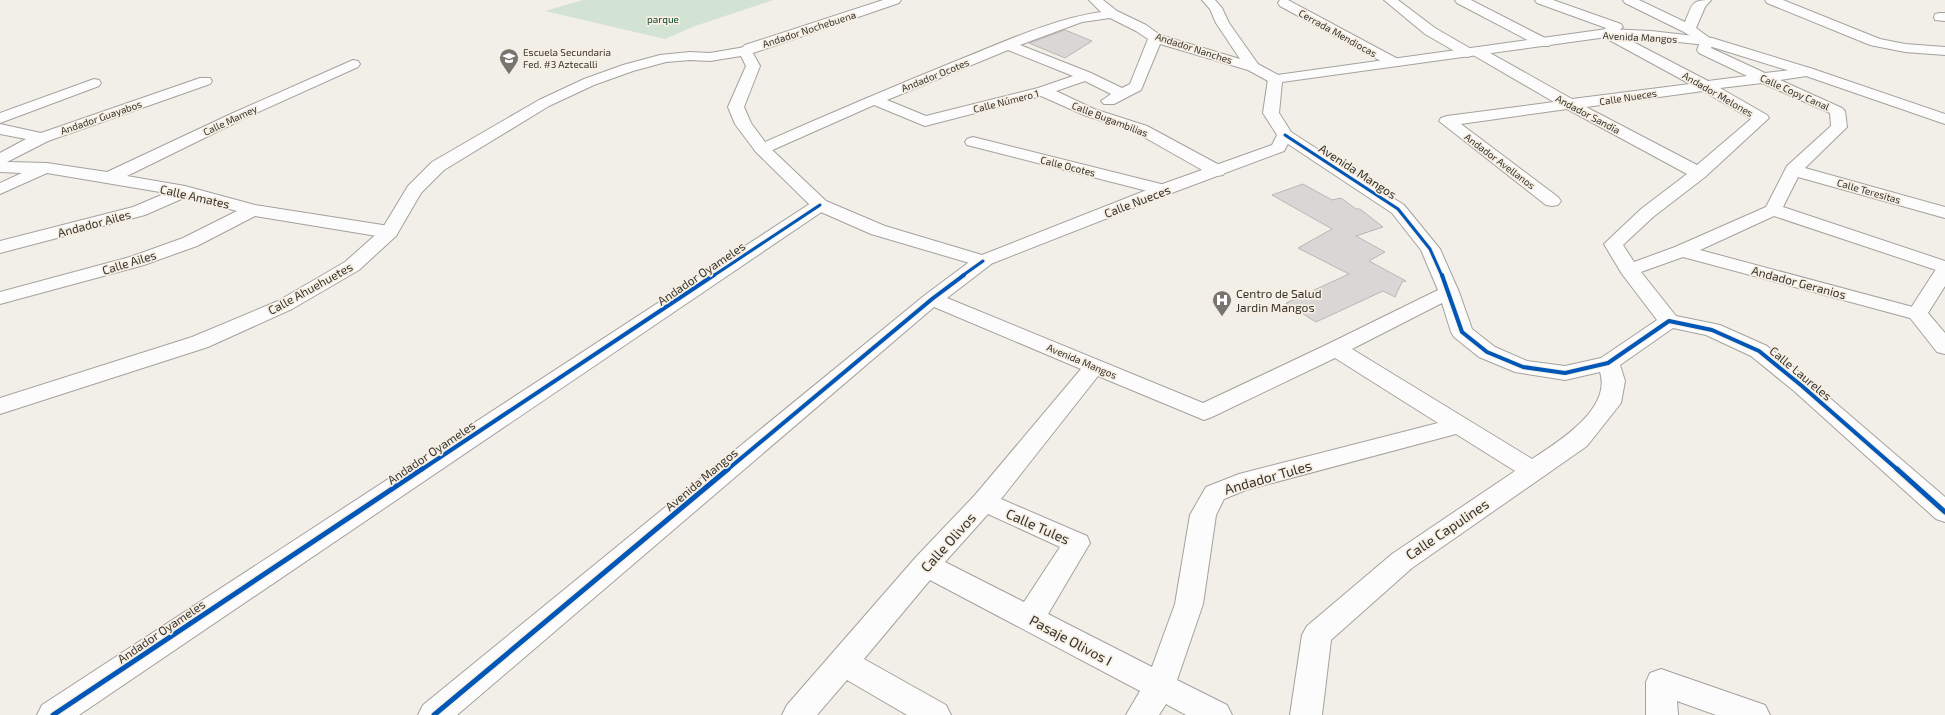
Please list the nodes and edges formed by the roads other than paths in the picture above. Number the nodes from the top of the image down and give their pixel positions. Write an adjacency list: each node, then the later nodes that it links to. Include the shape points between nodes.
1 (895, 0): 19 (street, Andador Nochebuena)
2 (1095, 0): 12 (street, Andador Nanches)
3 (1208, 0): 25 (street, via 1216,8)
4 (1390, 0): 21 (street, Andador Sandía, via 1430,31)
5 (1462, 0): 17 (street)
6 (1541, 0): 14 (street, via 1616,27)
7 (1629, 0): 13 (street)
8 (1685, 0): 11 (street)
9 (1771, 0): 20 (street, via 1867,40 1890,46)
10 (1284, 3): 23 (street, Cerrada Mendiocas)
11 (1702, 3): 13 (street)
12 (1112, 14): 15 (street, Andador Nanches); 18 (street, Andador Ocotes, via 1079,20)
13 (1689, 29): 16 (street)
14 (1607, 33): 16 (street, Avenida Mangos); 17 (street, Avenida Mangos); 32 (street, Andador Melones)
15 (1155, 38): 25 (street, Andador Nanches); 34 (street, via 1136,87)
16 (1707, 41): 26 (street, Avenida Mangos); 28 (street, Calle Copy Canal, via 1704,50)
17 (1544, 43): 21 (street, Avenida Mangos)
18 (1008, 45): 27 (street); 35 (street, Andador Ocotes)
19 (745, 51): 22 (street, Andador Nochebuena); 45 (street, via 753,66 736,107 742,124)
20 (1945, 51)
21 (1473, 53): 23 (street, Avenida Mangos); 36 (street, Andador Sandía)
22 (710, 56): 61 (street, Calle Ahuehuetes, via 665,58 628,68 589,82 544,103 438,166 414,190)
23 (1392, 62): 29 (street, Avenida Mangos)
24 (353, 64): 52 (street, Calle Mamey)
25 (1253, 67): 29 (street, Andador Nanches)
26 (1808, 72): 28 (street, Calle Nueces); 39 (street, Avenida Mangos)
27 (1086, 76): 33 (street, Calle Número 1); 34 (street)
28 (1763, 78): 32 (street, Calle Nueces); 49 (street, Calle Copy Canal, via 1827,104 1837,111 1838,127)
29 (1274, 79): 42 (street, Avenida Mangos, via 1271,113)
30 (204, 81): 43 (street, Andador Guayabos)
31 (94, 83): 38 (street)
32 (1704, 85): 36 (street, Calle Nueces); 51 (street, Andador Melones, via 1761,118)
33 (1043, 91): 35 (street, Calle Número 1, via 925,121); 37 (street, Calle Bugambilias)
34 (1122, 94): 37 (street)
35 (874, 100): 45 (street, Andador Ocotes)
36 (1571, 105): 40 (street, Calle Nueces); 51 (street, Andador Sandía)
37 (1089, 112): 50 (street, Calle Bugambilias, via 1141,129)
38 (0, 118)
39 (1945, 119)
40 (1447, 122): 56 (street, Andador Avellanos)
41 (0, 129): 43 (street)
42 (1285, 136): 50 (street, Calle Nueces, via 1278,148); 67 (street, Avenida Mangos, via 1398,209 1430,249)
43 (42, 138): 46 (street, Andador Guayabos)
44 (973, 142): 54 (street, Calle Ocotes)
45 (762, 149): 57 (street)
46 (0, 158)
47 (0, 167): 48 (street, Calle Amates)
48 (47, 168): 52 (street, Calle Amates); 53 (street)
49 (1793, 170): 59 (street, Calle Copy Canal); 60 (street, Calle Teresitas)
50 (1217, 171): 54 (street, Calle Nueces)
51 (1699, 173): 66 (street, Andador Melones, via 1647,213 1613,244)
52 (109, 178): 55 (street, Calle Amates)
53 (0, 188)
54 (1163, 190): 64 (street, Calle Nueces)
55 (185, 191): 58 (street, Calle Amates); 62 (street, Andador Ailes, via 139,211)
56 (1552, 201)
57 (820, 206): 64 (street, via 878,230); 85 (street, Andador Oyameles)
58 (253, 210): 61 (street, Calle Amates); 68 (street, Calle Ailes, via 190,242 137,260)
59 (1773, 210): 63 (street); 65 (street)
60 (1945, 213)
61 (389, 232): 76 (street, Calle Ahuehuetes, via 352,266 285,305 200,342)
62 (0, 247)
63 (1682, 251): 66 (street); 70 (street, Andador Geranios)
64 (983, 261): 69 (street, Avenida Mangos)
65 (1945, 268): 70 (street)
66 (1629, 270): 71 (street)
67 (1449, 292): 73 (street, Avenida Mangos); 74 (street, via 1462,332 1487,352 1523,367 1564,373)
68 (0, 298)
69 (932, 299): 75 (street, Avenida Mangos); 86 (street, Avenida Mangos)
70 (1917, 314): 72 (street)
71 (1669, 321): 74 (street); 80 (street, Calle Laureles, via 1712,330 1759,351)
72 (1945, 347)
73 (1336, 349): 75 (street, Avenida Mangos, via 1204,412); 77 (street)
74 (1608, 363): 78 (street, Calle Capulines, via 1614,382 1609,403 1578,440)
75 (1095, 366): 79 (street, Calle Olivos)
76 (0, 406)
77 (1457, 426): 78 (street); 84 (street, Andador Tules, via 1239,483 1215,493 1203,515 1189,604)
78 (1533, 471): 91 (street, Calle Capulines, via 1402,561 1317,635)
79 (984, 502): 81 (street, Calle Olivos); 82 (street, Calle Tules, via 1077,543)
80 (1945, 512)
81 (926, 565): 82 (street, Pasaje Olivos I); 83 (street, Calle Olivos)
82 (1030, 618): 84 (street, Pasaje Olivos I)
83 (843, 662): 87 (street, Calle Olivos); 88 (street)
84 (1160, 686): 89 (street, Andador Tules); 90 (street, Pasaje Olivos I)
85 (53, 715)
86 (434, 715)
87 (798, 715)
88 (935, 715)
89 (1142, 715)
90 (1216, 715)
91 (1306, 715)
92 (1662, 715): 93 (street, via 1661,682)
93 (1754, 715)

